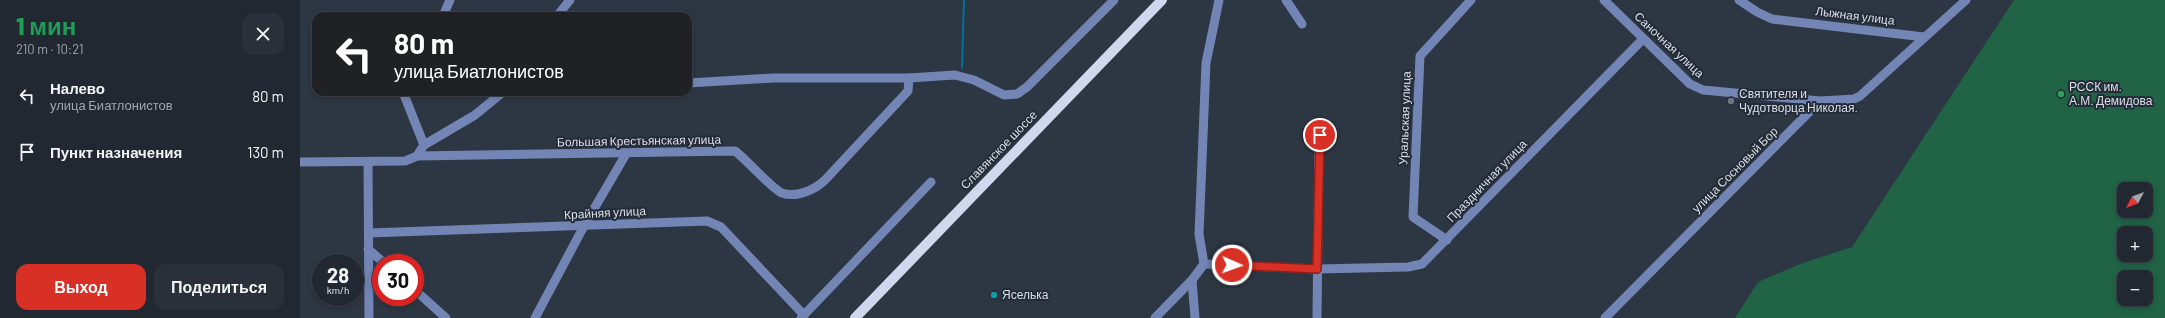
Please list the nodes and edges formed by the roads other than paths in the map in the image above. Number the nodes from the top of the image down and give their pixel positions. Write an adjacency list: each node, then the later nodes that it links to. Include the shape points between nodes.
1 (450, 0): 11 (street)
2 (570, 0): 12 (street)
3 (1114, 0): 16 (street, via 1017,94 1004,95 974,80 955,75)
4 (1162, 0): 41 (main road, Славянское шоссе)
5 (1219, 0): 33 (street, via 1206,63 1199,234)
6 (1286, 0): 13 (street)
7 (1471, 0): 30 (street, Уральская улица, via 1420,56 1413,217)
8 (1605, 0): 15 (street, Саночная улица)
9 (1739, 0): 14 (street, Лыжная улица, via 1772,18)
10 (1966, 0): 14 (street)
11 (445, 12)
12 (560, 12)
13 (1302, 24)
14 (1924, 37): 20 (street, via 1854,100)
15 (1643, 39): 20 (street, Саночная улица, via 1690,84 1703,90); 30 (street, Праздничная улица)
16 (909, 78): 17 (street, via 773,78); 23 (street, Большая Крестьянская улица, via 908,90 817,188 801,194 782,193 734,151)
17 (692, 84)
18 (405, 96): 22 (street)
19 (498, 96): 22 (street, via 475,115)
20 (1820, 101): 45 (street, улица Сосновый Бор)
21 (1320, 135): 34 (street)
22 (424, 145): 24 (street)
23 (626, 154): 24 (street, Большая Крестьянская улица); 28 (street)
24 (417, 156): 26 (street, Большая Крестьянская улица, via 405,161)
25 (300, 162): 26 (street, Большая Крестьянская улица)
26 (368, 162): 29 (street)
27 (931, 182): 37 (street)
28 (584, 226): 29 (street, Крайняя улица); 37 (street, Крайняя улица, via 690,221 714,224 720,227); 40 (street)
29 (369, 233): 31 (street)
30 (1447, 240): 34 (street, Праздничная улица, via 1422,264)
31 (368, 248): 32 (street); 38 (street)
32 (374, 254)
33 (1204, 264): 34 (street, Праздничная улица); 35 (street)
34 (1317, 269): 44 (street)
35 (1192, 280): 42 (street); 43 (street)
36 (424, 298): 39 (street)
37 (802, 317)
38 (369, 318)
39 (446, 318)
40 (535, 318)
41 (855, 318)
42 (1155, 318)
43 (1195, 318)
44 (1317, 318)
45 (1605, 318)

